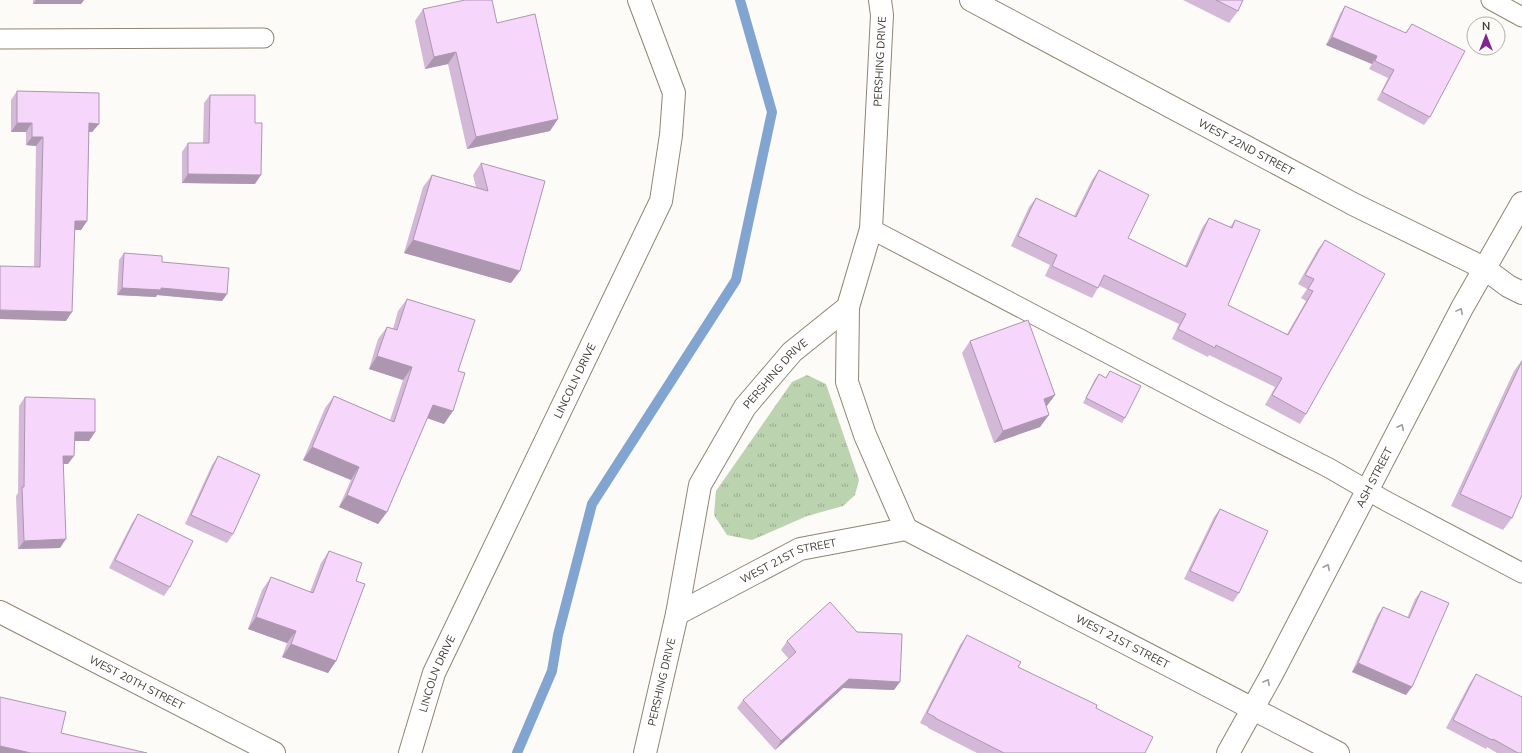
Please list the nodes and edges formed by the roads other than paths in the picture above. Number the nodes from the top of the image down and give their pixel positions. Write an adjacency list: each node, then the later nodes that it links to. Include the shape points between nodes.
1 (639, 0): 20 (street, LINCOLN DRIVE, via 674,93 661,202 434,674)
2 (880, 0): 9 (street, PERSHING DRIVE, via 882,15)
3 (971, 0): 10 (street, WEST 22ND STREET, via 1355,205)
4 (1490, 0): 5 (lane)
5 (1522, 17)
6 (264, 38): 7 (lane)
7 (0, 39)
8 (1522, 202): 10 (street, ASH STREET)
9 (871, 229): 12 (street, PERSHING DRIVE); 13 (lane)
10 (1484, 268): 11 (street, WEST 22ND STREET); 13 (street, ASH STREET, one-way to 10)
11 (1522, 293)
12 (848, 307): 14 (street, via 847,382 865,435); 17 (street, PERSHING DRIVE, via 792,352 749,402 700,485)
13 (1367, 490): 15 (lane); 18 (street, ASH STREET, one-way to 13)
14 (906, 529): 17 (street, WEST 21ST STREET, via 800,549); 18 (street, WEST 21ST STREET)
15 (1522, 573)
16 (0, 612): 19 (street, WEST 20TH STREET)
17 (677, 614): 21 (street, PERSHING DRIVE)
18 (1253, 708): 22 (street, ASH STREET); 23 (street, WEST 21ST STREET)
19 (274, 753)
20 (410, 753)
21 (645, 753)
22 (1228, 753)
23 (1338, 753)

